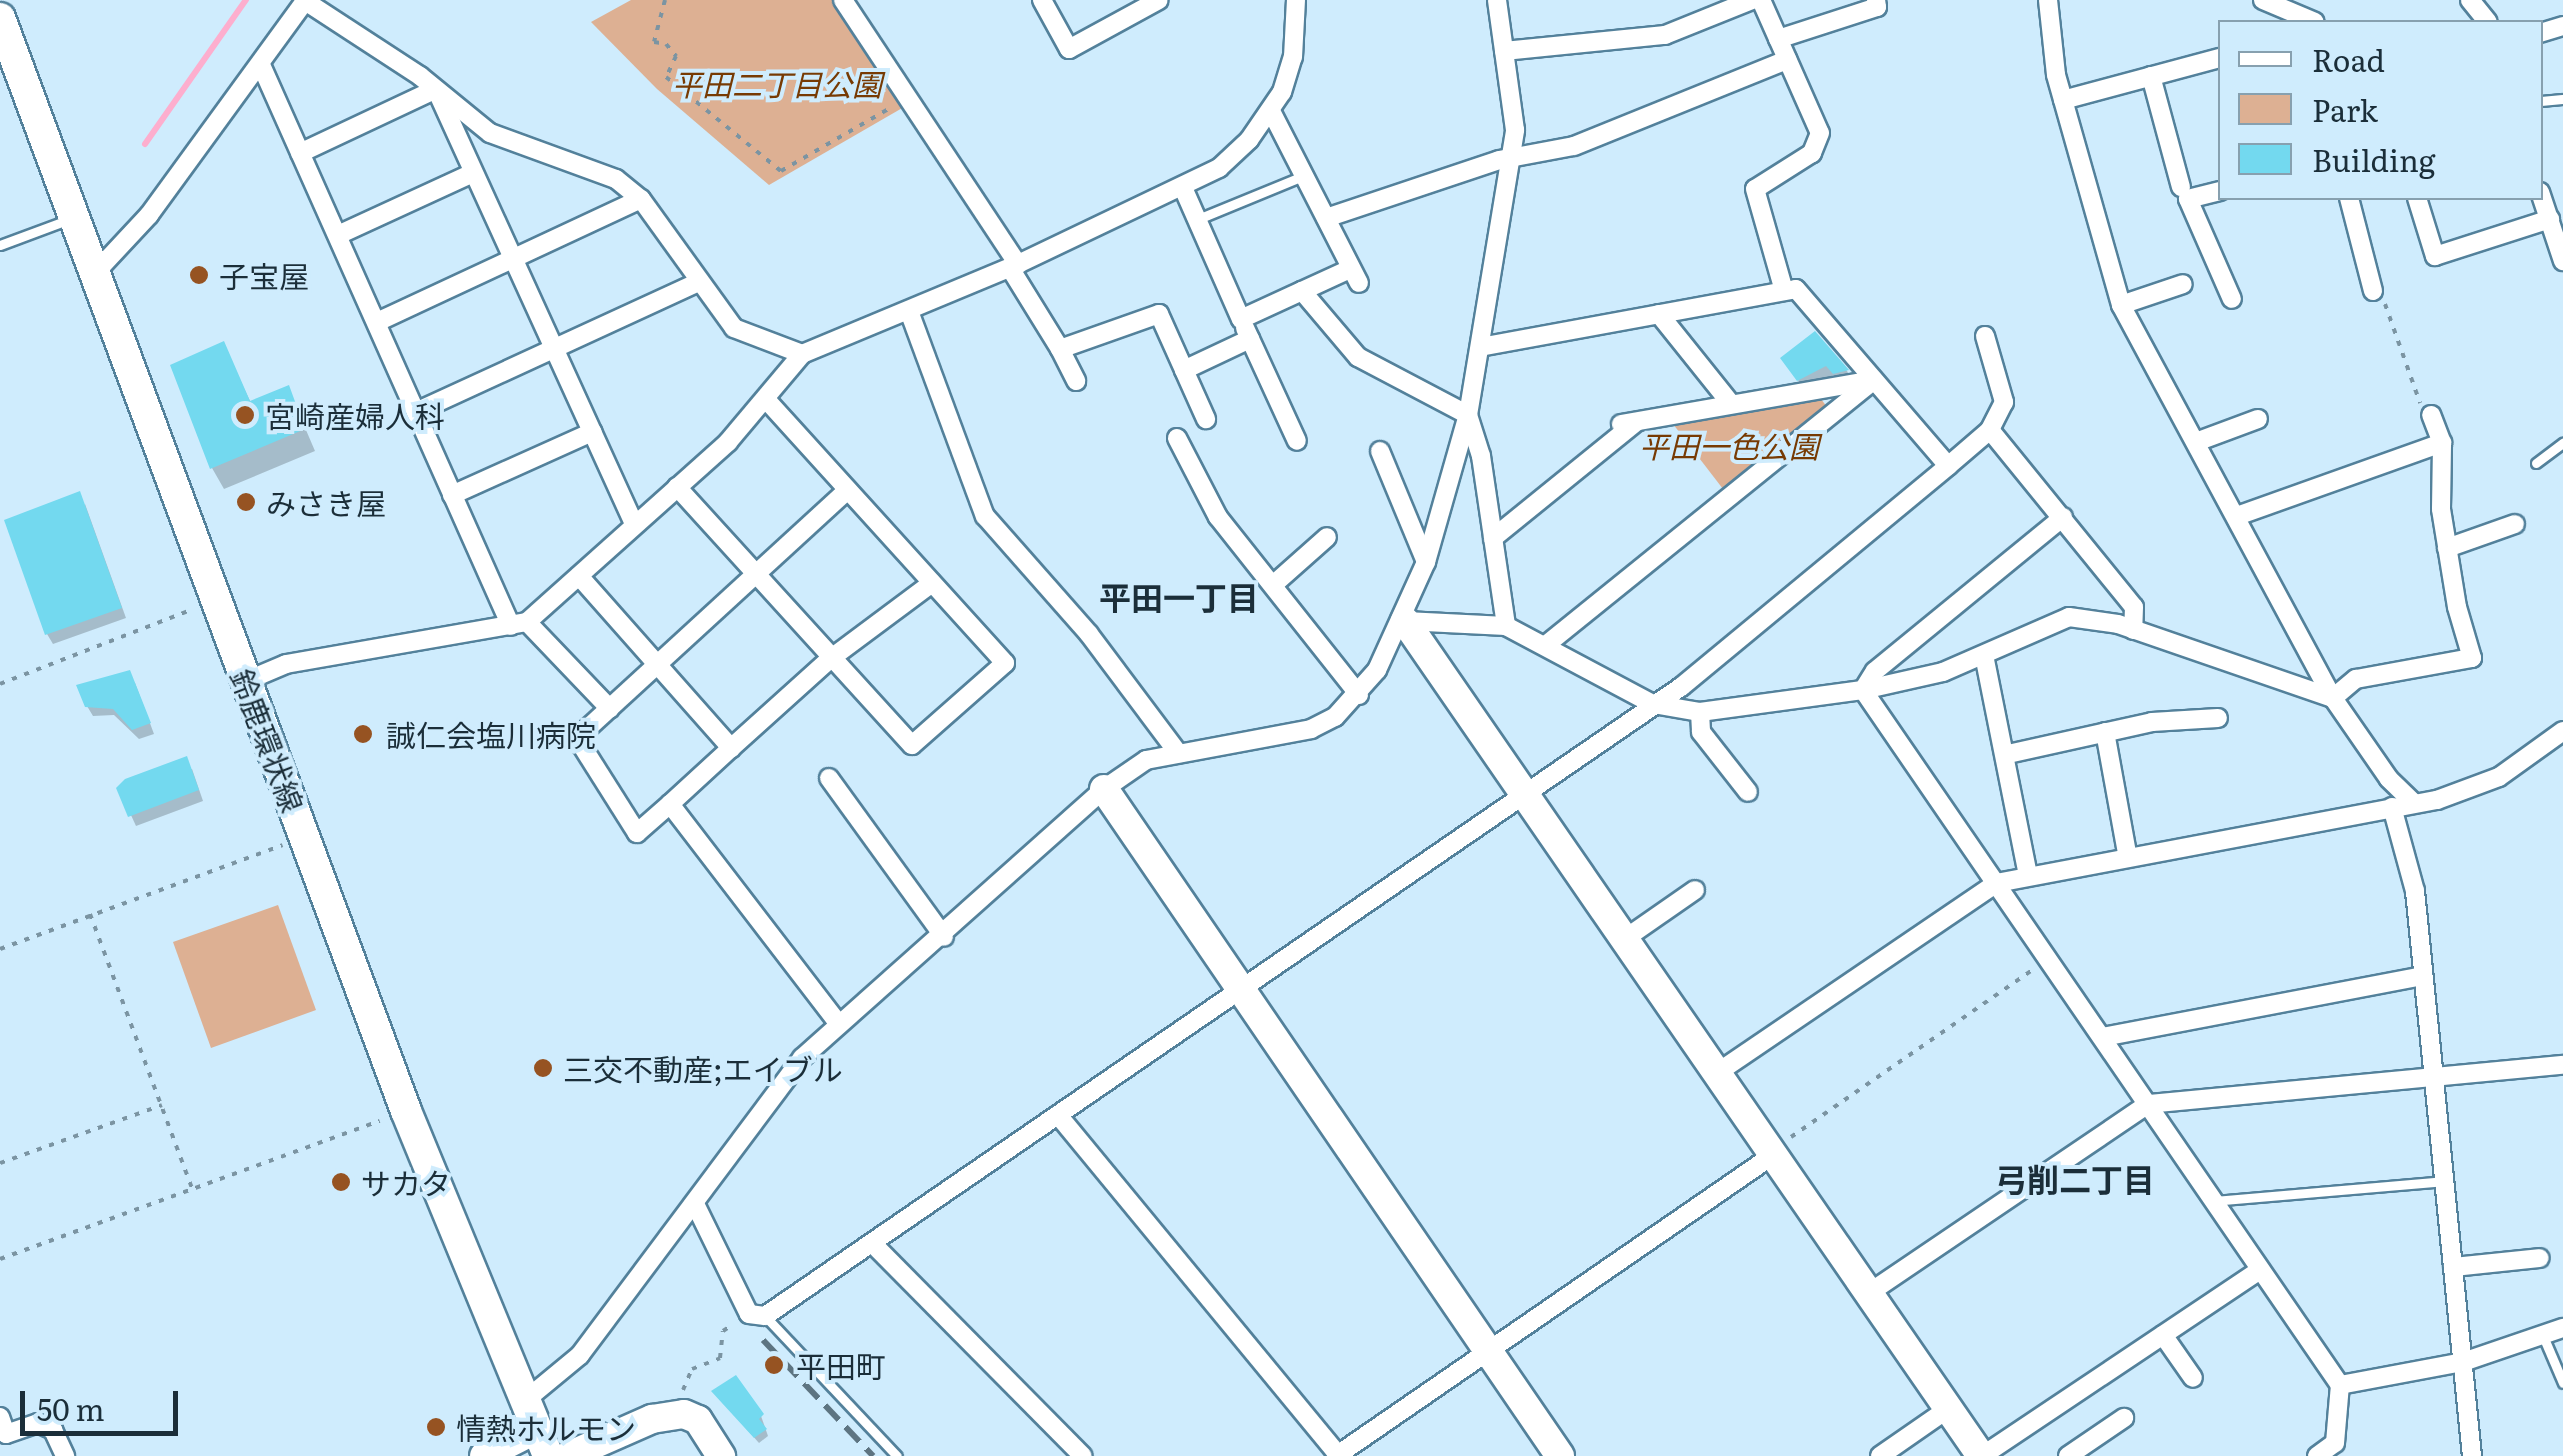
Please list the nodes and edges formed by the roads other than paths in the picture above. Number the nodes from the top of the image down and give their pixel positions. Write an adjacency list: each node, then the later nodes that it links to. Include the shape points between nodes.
1 (843, 0): 43 (street)
2 (1042, 0): 3 (street, via 1069,49)
3 (1158, 0)
4 (1296, 0): 24 (street, via 1293,58)
5 (1497, 0): 17 (street)
6 (1752, 0): 17 (street, via 1666,34)
7 (1761, 0): 16 (street)
8 (1876, 0): 16 (street, via 1877,8)
9 (2048, 0): 23 (street)
10 (2263, 0): 14 (street)
11 (2470, 0): 15 (street)
12 (306, 1): 20 (street); 22 (street)
13 (0, 18): 36 (main road, 鈴鹿環状線)
14 (2314, 20)
15 (2486, 20)
16 (1778, 39): 19 (street)
17 (1504, 51): 26 (street, via 1515,130)
18 (2218, 59): 21 (street)
19 (1787, 60): 26 (street, via 1574,146); 47 (street, via 1820,134 1812,152 1755,189)
20 (260, 66): 25 (street); 44 (street, via 149,215)
21 (2151, 76): 23 (street); 29 (street)
22 (436, 92): 25 (street); 27 (street); 32 (street, via 490,133 616,180)
23 (2063, 100): 51 (street)
24 (1271, 111): 28 (street); 30 (street, via 1229,159)
25 (300, 153): 39 (street)
26 (1509, 161): 37 (street); 58 (street)
27 (474, 173): 39 (street); 41 (street)
28 (1303, 176): 37 (street); 38 (lane)
29 (2181, 188)
30 (1184, 190): 38 (street); 43 (street)
31 (2218, 192): 50 (street, via 2188,199)
32 (642, 199): 41 (street); 45 (street)
33 (2350, 200): 48 (street)
34 (2418, 200): 35 (street, via 2435,256)
35 (2550, 205): 42 (street)
36 (72, 218): 40 (lane); 44 (main road, 鈴鹿環状線)
37 (1326, 218): 49 (street, via 1354,276)
38 (1198, 219): 54 (street)
39 (338, 235): 55 (street)
40 (0, 246)
41 (512, 258): 55 (street); 59 (street)
42 (2563, 261)
43 (1014, 266): 52 (street); 60 (street)
44 (94, 274): 105 (main road, 鈴鹿環状線)
45 (697, 283): 59 (street); 61 (street, via 734,328)
46 (2184, 284): 51 (street)
47 (1784, 291): 53 (street); 64 (street, via 1804,294)
48 (2373, 291)
49 (1302, 292): 54 (street); 69 (street, via 1358,357)
50 (2232, 299)
51 (2121, 305): 76 (street)
52 (908, 311): 61 (street); 116 (street, via 986,516 1088,634)
53 (1658, 314): 58 (street); 66 (street)
54 (1241, 318): 57 (street)
55 (377, 322): 67 (street)
56 (1985, 336): 72 (street, via 2004,402)
57 (1250, 339): 62 (street); 75 (street)
58 (1480, 347): 69 (street)
59 (553, 348): 67 (street); 73 (street)
60 (1060, 349): 62 (street, via 1159,314); 63 (street)
61 (802, 354): 65 (street)
62 (1184, 370): 71 (street)
63 (1076, 380)
64 (1874, 380): 66 (street); 81 (street); 101 (street)
65 (766, 398): 82 (street); 83 (street)
66 (1730, 404): 90 (street, via 1628,423)
67 (416, 412): 84 (street)
68 (2431, 414): 77 (street)
69 (1468, 415): 90 (street); 92 (street)
70 (2258, 419): 76 (street)
71 (1206, 420)
72 (1990, 430): 81 (street); 85 (street)
73 (592, 432): 84 (street); 88 (street)
74 (1178, 438): 96 (street, via 1218,518)
75 (1297, 441)
76 (2196, 442): 86 (street)
77 (2442, 442): 86 (street); 91 (street)
78 (2563, 443): 80 (lane)
79 (1380, 451): 92 (street)
80 (2536, 463)
81 (1948, 466): 109 (street)
82 (677, 487): 88 (street); 94 (street)
83 (848, 490): 94 (street); 95 (street)
84 (452, 495): 98 (street)
85 (2062, 516): 100 (street, via 2134,607); 106 (street, via 1875,671)
86 (2237, 516): 108 (street)
87 (2515, 524): 91 (street)
88 (635, 525): 93 (street)
89 (1328, 538): 96 (street)
90 (1493, 538): 99 (street)
91 (2447, 548): 108 (street, via 2472,658 2356,679)
92 (1426, 562): 97 (street)
93 (579, 576): 98 (street); 104 (street)
94 (755, 577): 103 (street); 104 (street)
95 (932, 584): 103 (street); 103 (street, via 1006,663 912,745)
96 (1274, 585): 107 (street)
97 (1405, 621): 99 (street); 107 (street); 120 (street)
98 (519, 624): 105 (street, via 286,664); 110 (street)
99 (1506, 626): 101 (street)
100 (2134, 630): 102 (street, via 2059,618); 108 (street)
101 (1547, 644): 109 (street)
102 (1984, 655): 106 (street); 117 (street)
103 (830, 659): 115 (street)
104 (658, 664): 110 (street); 115 (street)
105 (246, 680): 161 (main road, 鈴鹿環状線)
106 (1863, 690): 111 (street); 127 (street)
107 (1359, 695): 116 (street, via 1311,729)
108 (2332, 698): 122 (street)
109 (1653, 704): 111 (street); 120 (street)
110 (610, 709): 123 (street, via 576,738 638,833)
111 (1700, 712): 121 (street, via 1701,732)
112 (2218, 718): 114 (street)
113 (2563, 731): 122 (street, via 2499,777 2437,800)
114 (2105, 732): 117 (street); 125 (street)
115 (731, 748): 123 (street)
116 (1178, 754): 119 (street, via 1146,760)
117 (2008, 754): 126 (street)
118 (829, 778): 129 (street)
119 (1104, 789): 129 (street); 132 (street)
120 (1528, 792): 130 (street); 132 (street)
121 (1748, 792)
122 (2412, 801): 124 (street)
123 (670, 804): 133 (street)
124 (2392, 807): 125 (street); 131 (street, via 2415,891)
125 (2128, 858): 126 (street)
126 (2028, 876): 127 (street)
127 (1998, 884): 134 (street); 136 (street)
128 (1695, 890): 130 (street)
129 (944, 937): 133 (street)
130 (1626, 938): 136 (street)
131 (2424, 976): 134 (street); 137 (street)
132 (1244, 987): 139 (street); 153 (street)
133 (838, 1024): 143 (street, via 802,1058)
134 (2103, 1037): 138 (street)
135 (2563, 1065): 137 (street)
136 (1716, 1073): 140 (street)
137 (2434, 1078): 138 (street); 141 (street)
138 (2148, 1104): 142 (street); 148 (street)
139 (1058, 1115): 144 (street); 162 (street)
140 (1772, 1153): 148 (street); 153 (street)
141 (2444, 1181): 142 (lane); 146 (street)
142 (2213, 1201): 147 (street)
143 (696, 1206): 149 (street); 161 (street, via 580,1355)
144 (873, 1244): 149 (street); 168 (street)
145 (2540, 1258): 146 (street)
146 (2453, 1267): 154 (street)
147 (2260, 1270): 152 (street); 157 (street)
148 (1869, 1293): 158 (street)
149 (757, 1315): 167 (lane)
150 (2563, 1328): 151 (street)
151 (2542, 1333): 154 (street); 156 (lane)
152 (2163, 1335): 155 (street); 171 (street)
153 (1489, 1352): 162 (street); 169 (street)
154 (2463, 1362): 157 (street); 174 (street)
155 (2193, 1378)
156 (2563, 1383)
157 (2340, 1386): 173 (street, via 2335,1444)
158 (1949, 1408): 170 (street); 171 (street)
159 (0, 1416): 163 (street, via 6,1434 38,1423 53,1430)
160 (2124, 1418): 172 (street)
161 (535, 1430): 164 (street)
162 (1338, 1455)
163 (65, 1456)
164 (484, 1456)
165 (568, 1456): 166 (street, via 652,1418 684,1414 698,1420)
166 (721, 1456)
167 (897, 1456)
168 (1084, 1456)
169 (1560, 1456)
170 (1880, 1456)
171 (1982, 1456)
172 (2068, 1456)
173 (2317, 1456)
174 (2472, 1456)

